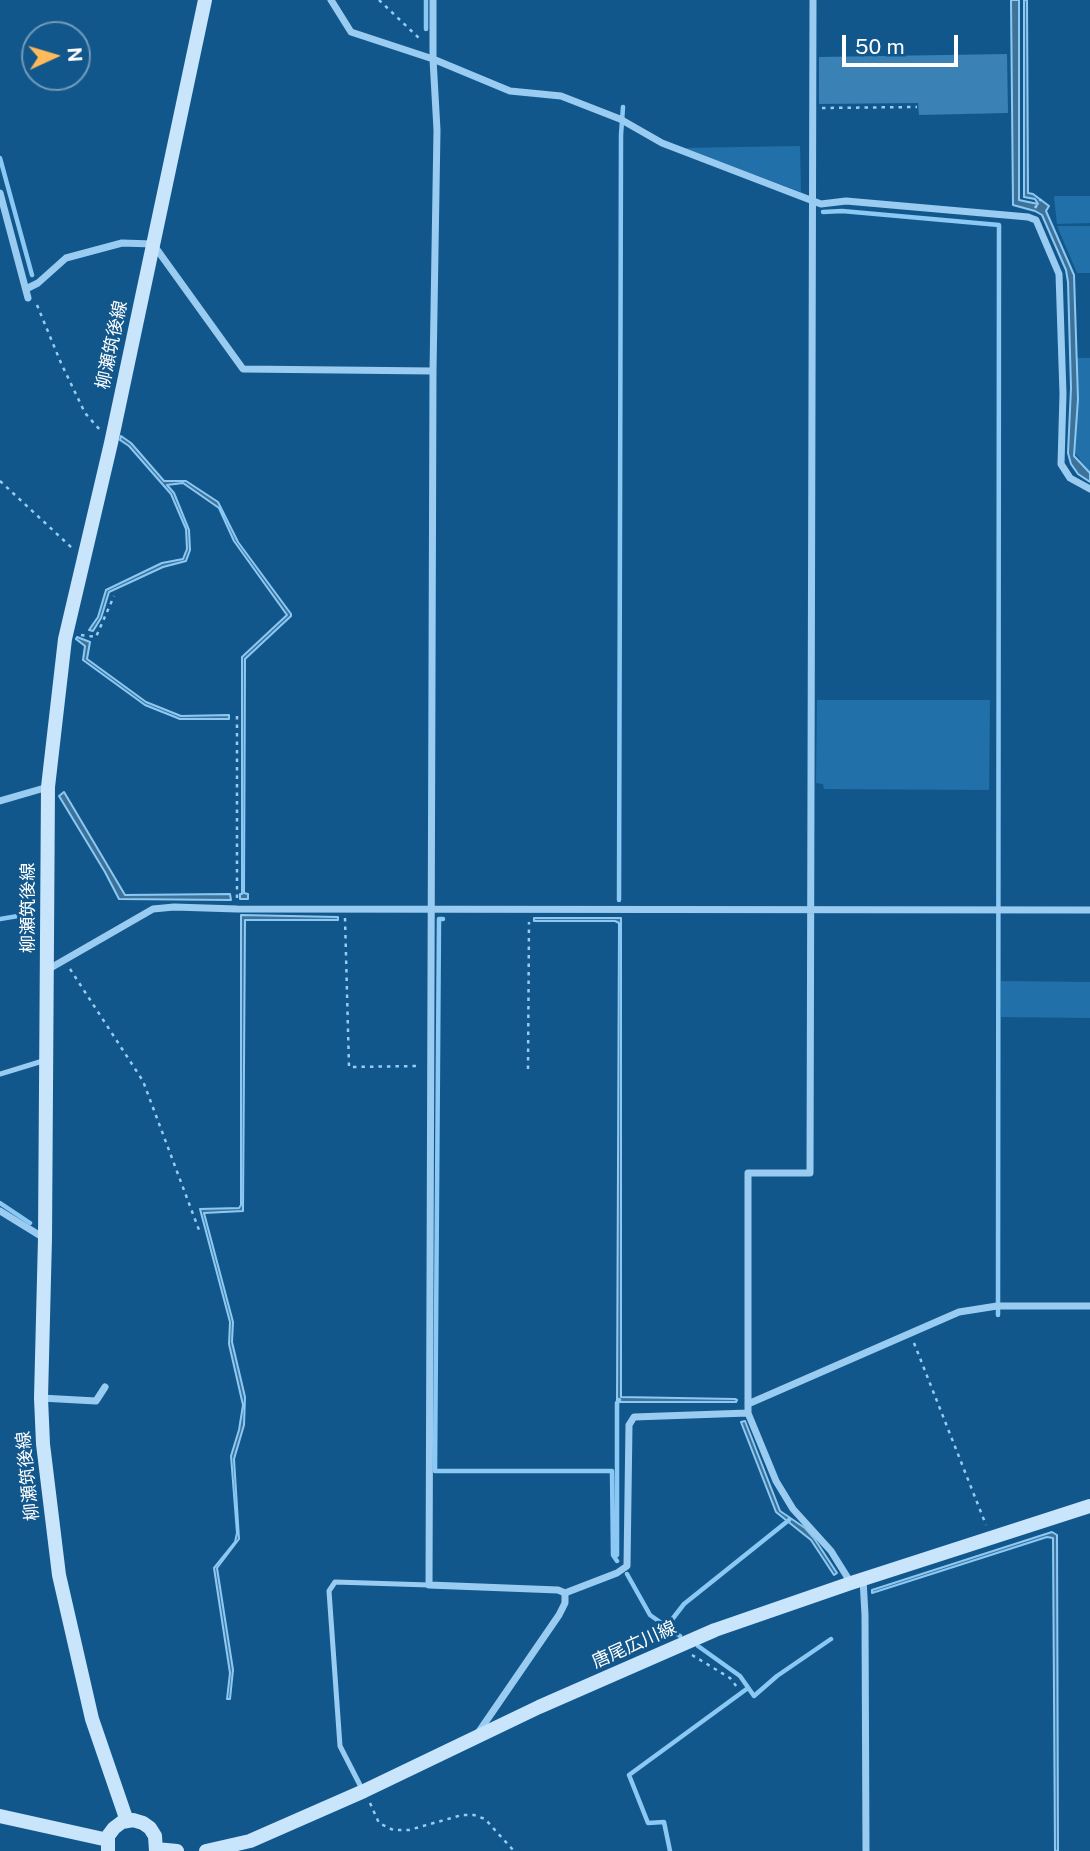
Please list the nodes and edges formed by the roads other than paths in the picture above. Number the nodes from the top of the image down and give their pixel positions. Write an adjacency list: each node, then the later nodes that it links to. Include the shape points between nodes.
1 (205, 0): 8 (main road, 柳瀬筑後線)
2 (331, 0): 5 (street, via 351,33)
3 (433, 0): 5 (street)
4 (813, 0): 7 (street)
5 (433, 56): 7 (street, via 510,91 561,96 620,119 662,143); 11 (street, via 438,130)
6 (0, 193): 9 (street)
7 (811, 201): 12 (street, via 1036,220 1059,274 1061,464 1070,478); 16 (street)
8 (153, 244): 9 (street, via 122,243 66,258); 11 (street, via 243,369); 13 (main road, 柳瀬筑後線, via 68,630)
9 (26, 289): 10 (street)
10 (29, 298)
11 (433, 371): 15 (street)
12 (1090, 489)
13 (48, 787): 14 (street); 18 (main road, 柳瀬筑後線)
14 (0, 801)
15 (432, 907): 16 (street); 18 (street, via 153,909); 30 (street)
16 (812, 909): 17 (street); 26 (street, via 810,1173 748,1173)
17 (1090, 910)
18 (46, 970): 19 (main road, 柳瀬筑後線)
19 (46, 1060): 20 (lane); 22 (main road, 柳瀬筑後線)
20 (0, 1074)
21 (0, 1211): 22 (street)
22 (45, 1238): 25 (main road, 柳瀬筑後線)
23 (1090, 1307): 26 (street, via 997,1306 959,1312)
24 (105, 1387): 25 (street, via 96,1401)
25 (41, 1398): 35 (main road, 柳瀬筑後線, via 45,1476 59,1575 92,1719)
26 (748, 1404): 27 (street)
27 (747, 1413): 29 (street, via 793,1509); 31 (street, via 634,1416 629,1425 627,1566)
28 (1090, 1506): 29 (main road, 唐尾広川線)
29 (857, 1581): 32 (main road, 唐尾広川線, via 715,1630); 40 (street, via 865,1615)
30 (429, 1585): 31 (street); 33 (lane, via 335,1582 329,1591 340,1746)
31 (565, 1593): 32 (street, via 559,1615)
32 (475, 1738): 33 (main road, 唐尾広川線)
33 (363, 1791): 39 (main road, 唐尾広川線, via 250,1840)
34 (0, 1816): 36 (main road)
35 (127, 1821): 36 (main road, via 114,1828); 37 (main road, via 150,1828)
36 (108, 1846)
37 (156, 1850): 38 (main road)
38 (177, 1851)
39 (206, 1851)
40 (866, 1851)

